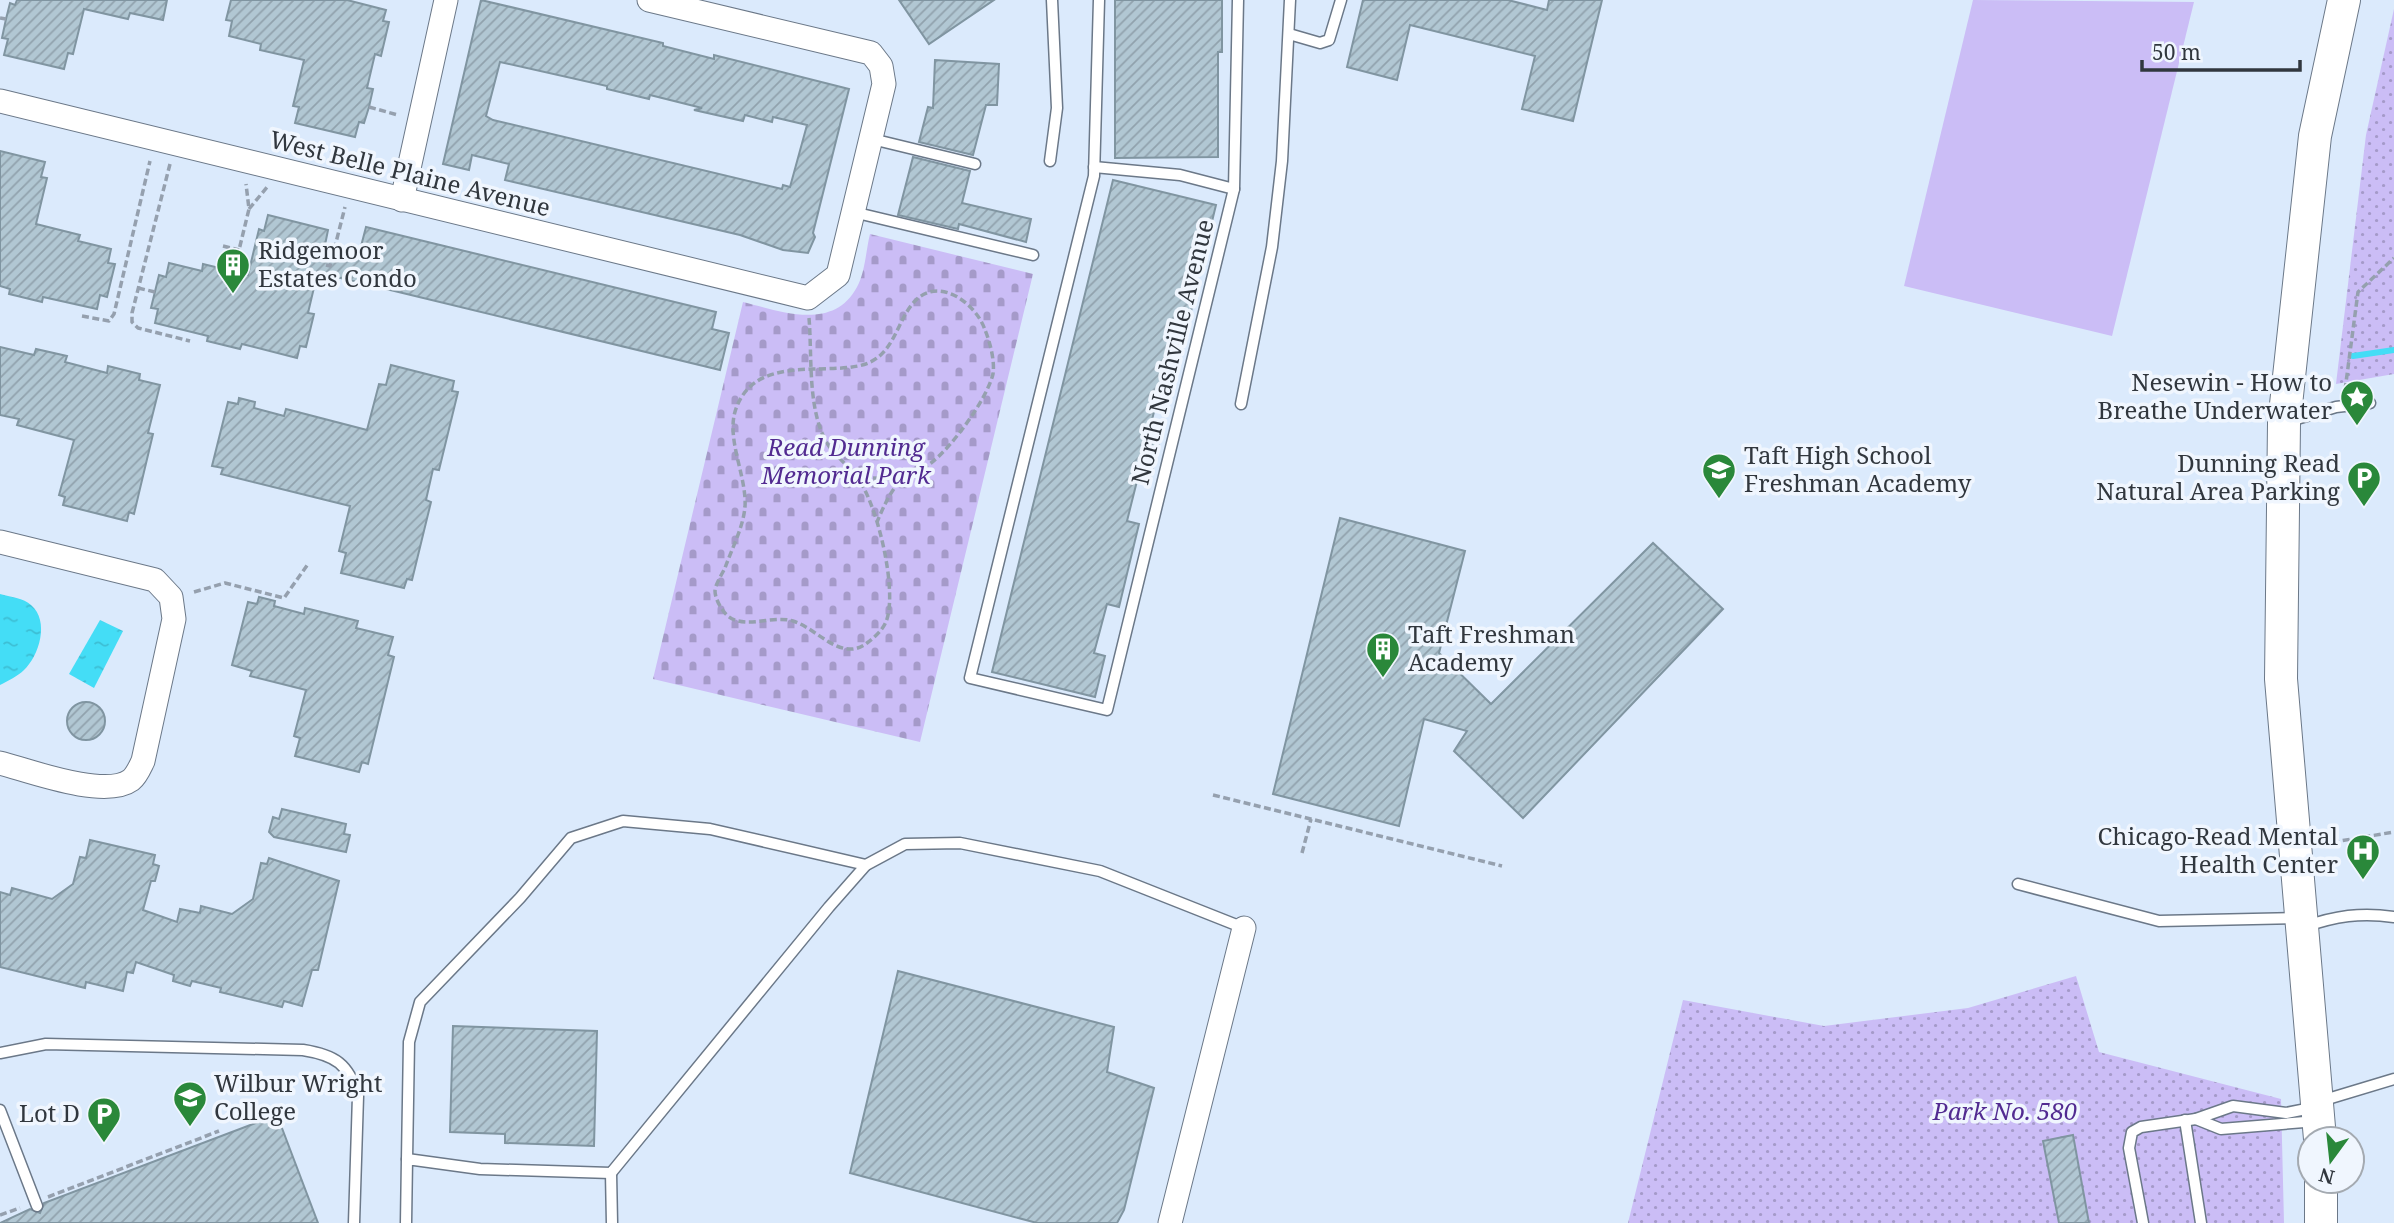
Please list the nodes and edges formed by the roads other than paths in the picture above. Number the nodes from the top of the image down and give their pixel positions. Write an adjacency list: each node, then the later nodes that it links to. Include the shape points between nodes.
1 (446, 0): 16 (street)
2 (649, 0): 11 (street, via 871,53 881,66 884,84)
3 (1052, 0): 12 (lane, via 1057,108)
4 (1099, 0): 14 (lane)
5 (1238, 0): 15 (lane, North Nashville Avenue)
6 (1290, 0): 9 (lane)
7 (1341, 0): 9 (lane, via 1329,40 1320,43)
8 (2344, 0): 21 (street, via 2315,136)
9 (1289, 34): 20 (lane, via 1272,247)
10 (0, 102): 16 (street, West Belle Plaine Avenue)
11 (872, 139): 13 (lane); 17 (street)
12 (1050, 161)
13 (975, 164)
14 (1094, 167): 15 (lane, via 1180,175); 15 (lane, North Nashville Avenue, via 970,678 1107,710)
15 (1234, 189)
16 (402, 200): 17 (street, West Belle Plaine Avenue, via 808,298 838,275)
17 (853, 212): 18 (lane)
18 (1033, 255)
19 (2370, 403): 21 (lane)
20 (1241, 404)
21 (2284, 423): 27 (street, via 2281,679)
22 (0, 542): 23 (street, via 160,584 171,597 174,619 143,761 131,780 91,786)
23 (0, 763)
24 (866, 865): 28 (lane, via 905,844 960,844 1100,871); 34 (lane, via 709,830 623,821 571,838 420,1002 409,1042); 35 (lane)
25 (2018, 884): 27 (lane, via 2159,921)
26 (2394, 917): 27 (lane, via 2358,914)
27 (2302, 923): 32 (street)
28 (1244, 928): 41 (street)
29 (0, 1053): 38 (lane, via 46,1044 327,1054 344,1066 358,1096)
30 (2394, 1079): 32 (lane)
31 (0, 1110): 37 (lane)
32 (2319, 1117): 33 (lane, via 2221,1129); 33 (lane, via 2233,1106)
33 (2190, 1119): 42 (lane, via 2141,1126 2132,1132 2129,1148); 43 (lane)
34 (407, 1158): 35 (lane, via 480,1169); 39 (lane)
35 (611, 1173): 40 (lane)
36 (2321, 1195): 44 (street)
37 (37, 1206)
38 (354, 1223)
39 (406, 1223)
40 (612, 1223)
41 (1170, 1223)
42 (2143, 1223)
43 (2201, 1223)
44 (2321, 1223)

